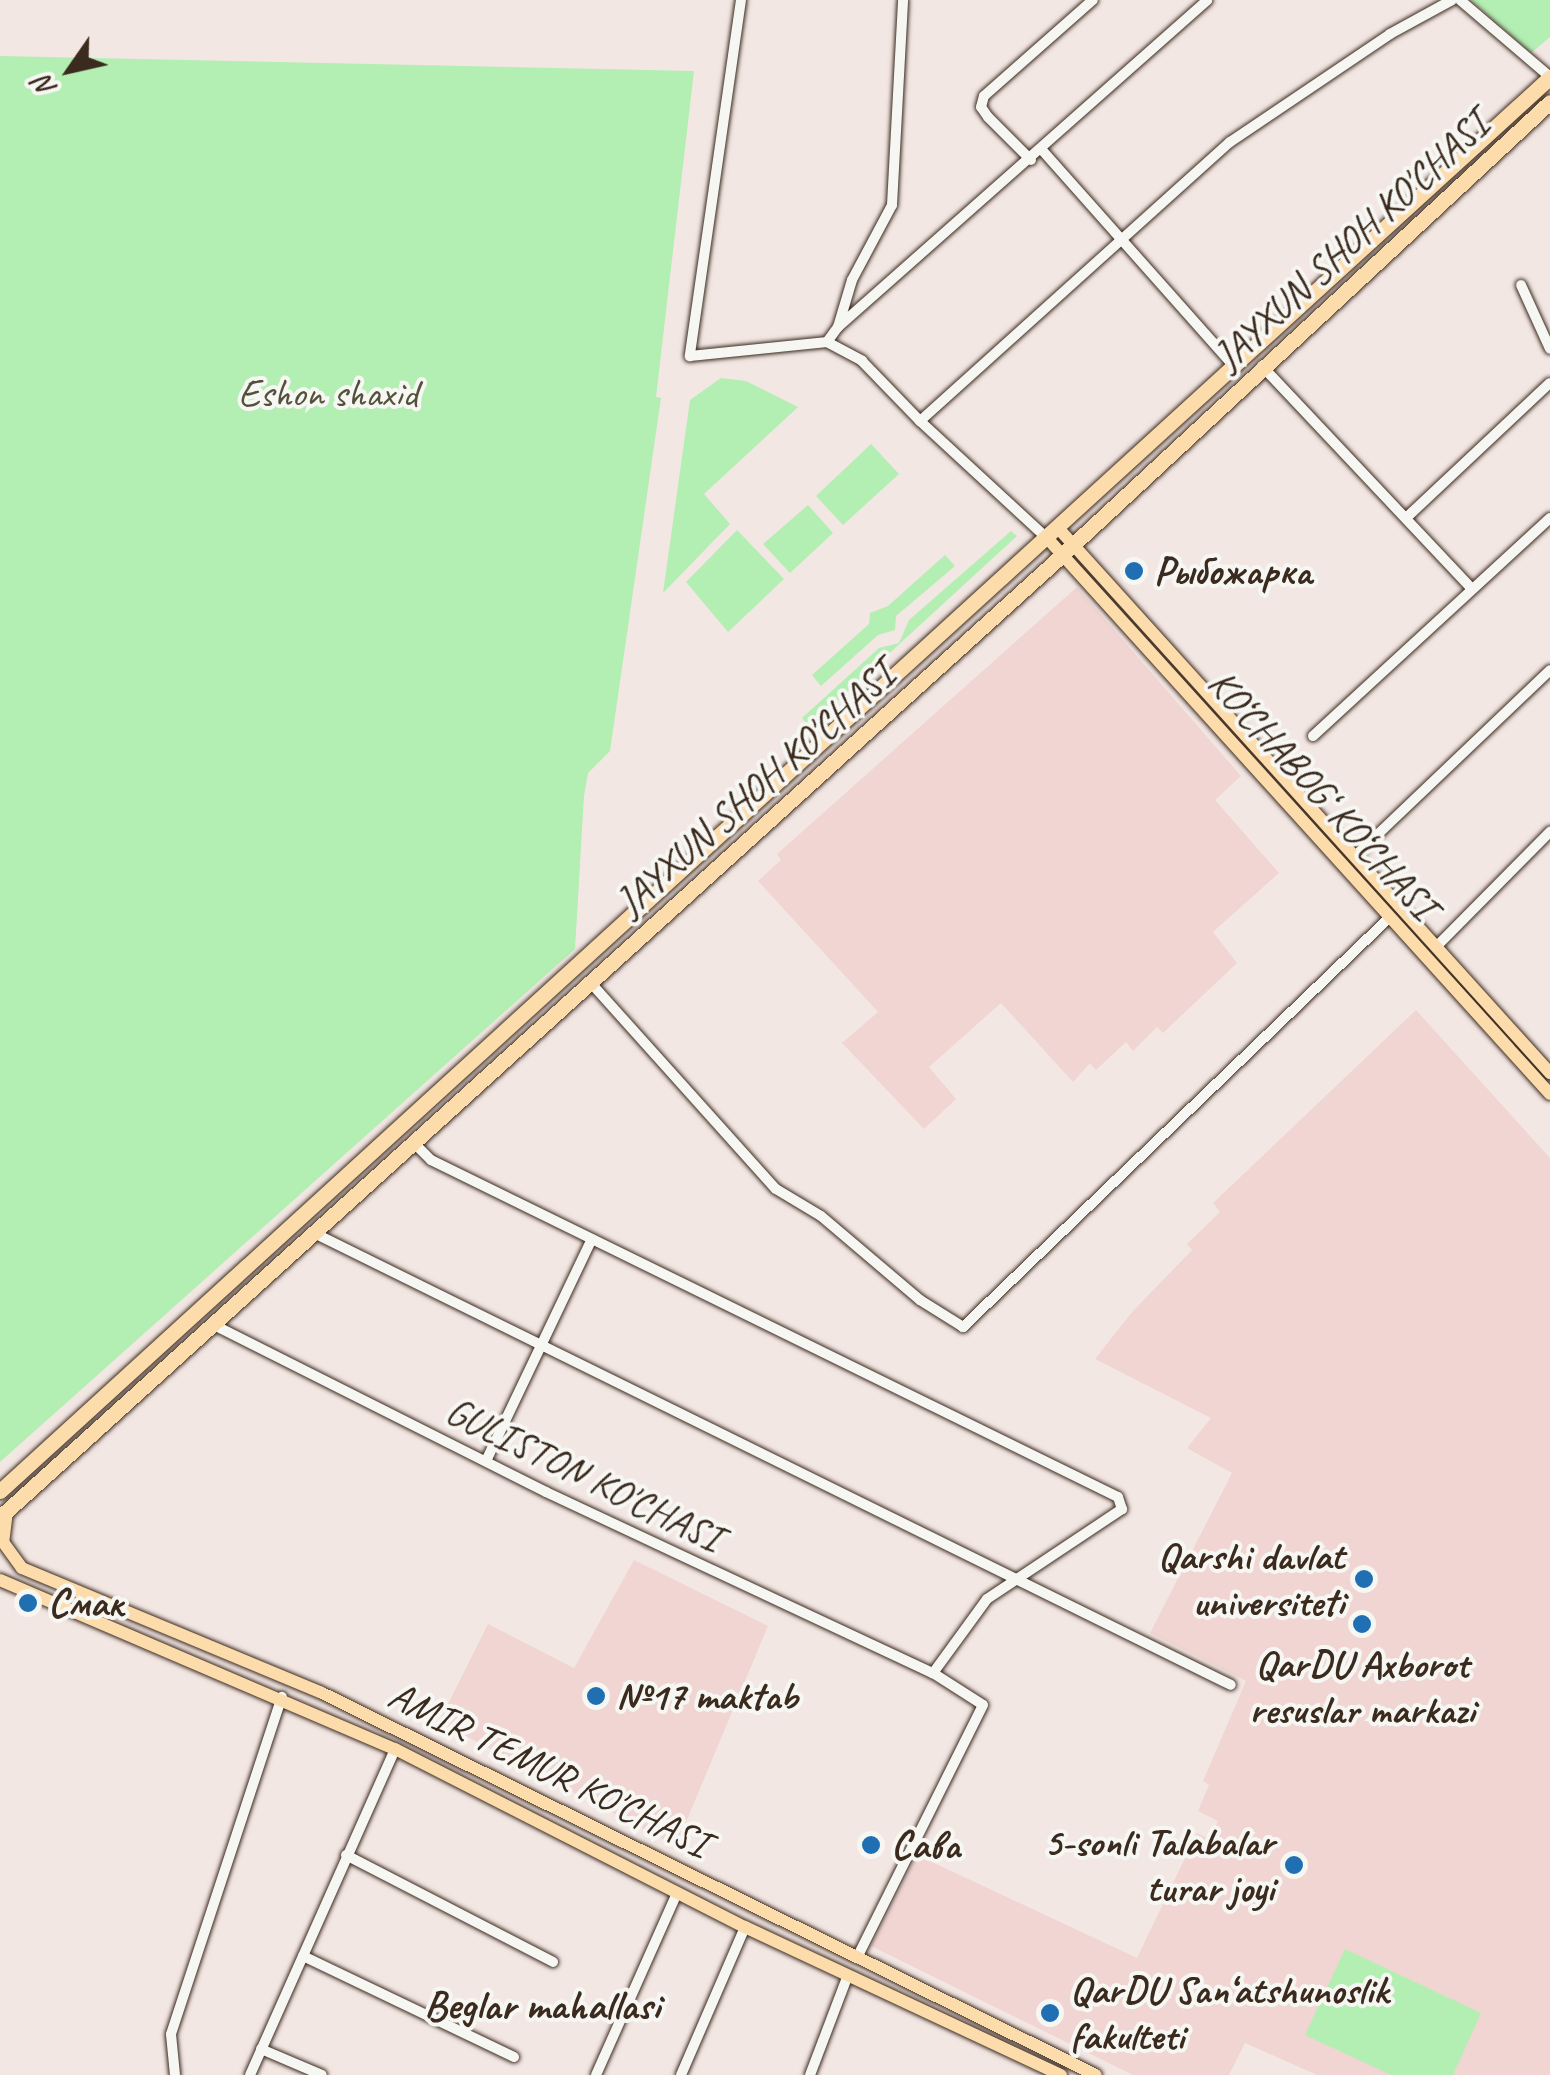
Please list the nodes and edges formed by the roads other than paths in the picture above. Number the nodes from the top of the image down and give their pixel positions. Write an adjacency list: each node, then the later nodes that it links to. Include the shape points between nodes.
1 (741, 0): 14 (street, via 690,356)
2 (903, 0): 13 (street, via 892,206 852,280)
3 (1092, 0): 10 (street, via 984,96 981,107 988,117)
4 (1207, 0): 9 (street)
5 (1452, 0): 11 (street, via 1230,142)
6 (1460, 0): 7 (street)
7 (1550, 77): 16 (highway, JAYXUN SHOH KO'CHASI)
8 (1550, 102): 17 (highway, JAYXUN SHOH KO'CHASI)
9 (1042, 150): 10 (street); 11 (street)
10 (1031, 160): 13 (street)
11 (1121, 239): 16 (street); 19 (street)
12 (1521, 285): 15 (street)
13 (838, 326): 14 (street)
14 (827, 342): 19 (street, via 862,361)
15 (1550, 349)
16 (1234, 366): 22 (highway, JAYXUN SHOH KO'CHASI)
17 (1262, 366): 20 (street); 23 (highway, JAYXUN SHOH KO'CHASI)
18 (1550, 383): 20 (street)
19 (920, 422): 22 (street)
20 (1406, 518): 24 (street)
21 (1550, 518): 24 (street)
22 (1054, 534): 23 (main road, KO‘CHABOG‘ KO‘CHASI); 25 (highway, JAYXUN SHOH KO'CHASI)
23 (1068, 549): 27 (highway, JAYXUN SHOH KO'CHASI); 29 (main road, KO‘CHABOG‘ KO‘CHASI); 30 (main road, KO‘CHABOG‘ KO‘CHASI)
24 (1472, 589): 28 (street)
25 (914, 661): 27 (highway); 33 (highway, JAYXUN SHOH KO'CHASI)
26 (1550, 670): 32 (street)
27 (928, 675): 34 (highway, JAYXUN SHOH KO'CHASI)
28 (1313, 736)
29 (1261, 752): 30 (street); 32 (main road, KO‘CHABOG‘ KO‘CHASI)
30 (1248, 763): 36 (main road, KO‘CHABOG‘ KO‘CHASI)
31 (1550, 832): 37 (street)
32 (1356, 855): 35 (main road, KO‘CHABOG‘ KO‘CHASI)
33 (696, 859): 34 (highway); 38 (highway, JAYXUN SHOH KO'CHASI)
34 (708, 873): 39 (highway, JAYXUN SHOH KO'CHASI)
35 (1406, 910): 36 (street); 37 (main road, KO‘CHABOG‘ KO‘CHASI)
36 (1392, 919): 39 (street, via 963,1327 776,1189); 41 (main road, KO‘CHABOG‘ KO‘CHASI)
37 (1437, 946): 40 (main road, KO‘CHABOG‘ KO‘CHASI)
38 (588, 956): 39 (highway); 48 (highway, JAYXUN SHOH KO'CHASI)
39 (596, 976): 42 (highway, JAYXUN SHOH KO'CHASI)
40 (1550, 1073)
41 (1550, 1094)
42 (414, 1142): 43 (highway, JAYXUN SHOH KO'CHASI); 44 (street, via 431,1160)
43 (314, 1233): 45 (highway, JAYXUN SHOH KO'CHASI); 46 (street)
44 (592, 1239): 46 (street); 51 (street, via 1118,1497 1122,1509)
45 (212, 1324): 47 (street, GULISTON KO'CHASI); 49 (highway, JAYXUN SHOH KO'CHASI)
46 (542, 1348): 47 (street); 51 (street)
47 (486, 1461): 52 (street, GULISTON KO'CHASI)
48 (0, 1490)
49 (3, 1514): 60 (main road, AMIR TEMUR KO'CHASI, via 3,1542 22,1568 320,1692)
50 (0, 1580): 54 (main road, AMIR TEMUR KO'CHASI)
51 (1013, 1582): 52 (street, via 987,1599); 53 (street)
52 (934, 1673): 60 (street, GULISTON KO'CHASI, via 982,1705)
53 (1231, 1686)
54 (282, 1697): 55 (main road, AMIR TEMUR KO'CHASI); 66 (street, via 171,2034)
55 (395, 1749): 56 (street); 57 (main road, AMIR TEMUR KO'CHASI)
56 (346, 1856): 59 (street); 61 (street)
57 (677, 1893): 58 (main road, AMIR TEMUR KO'CHASI); 69 (street)
58 (745, 1927): 62 (main road, AMIR TEMUR KO'CHASI); 70 (street)
59 (303, 1956): 63 (street); 64 (street)
60 (857, 1958): 62 (main road); 73 (main road, AMIR TEMUR KO'CHASI)
61 (554, 1962)
62 (848, 1975): 65 (main road, AMIR TEMUR KO'CHASI); 71 (street)
63 (261, 2049): 67 (street); 68 (street)
64 (514, 2057)
65 (1044, 2071): 72 (main road, AMIR TEMUR KO'CHASI)
66 (175, 2075)
67 (250, 2075)
68 (322, 2075)
69 (596, 2075)
70 (681, 2075)
71 (810, 2075)
72 (1061, 2075)
73 (1096, 2075)

